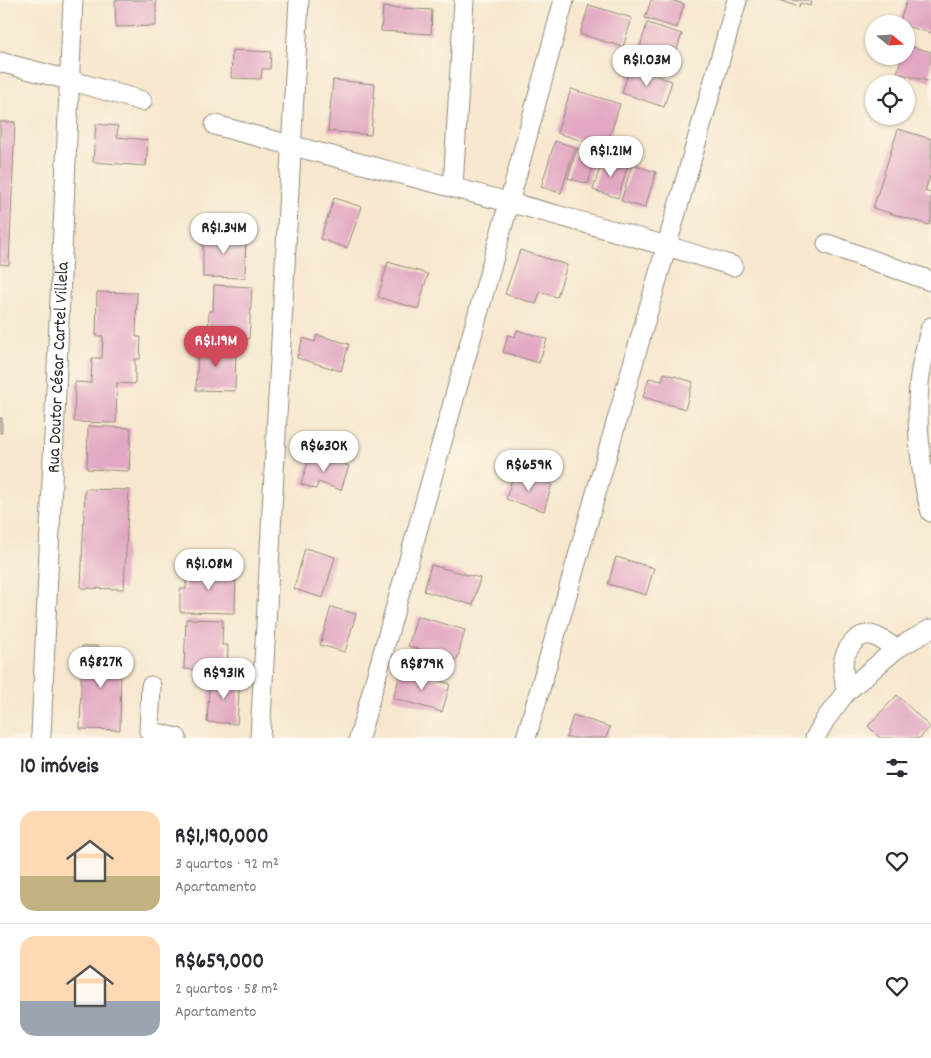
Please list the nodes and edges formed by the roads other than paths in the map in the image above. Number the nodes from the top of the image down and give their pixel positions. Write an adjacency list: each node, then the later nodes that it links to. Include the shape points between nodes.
1 (73, 0): 7 (street, Rua Doutor César Cartel Villela)
2 (299, 0): 10 (street)
3 (464, 0): 11 (street)
4 (564, 0): 12 (street)
5 (737, 0): 14 (street)
6 (0, 62): 7 (street)
7 (70, 80): 8 (street); 23 (street, Rua Doutor César Cartel Villela)
8 (142, 101)
9 (215, 124): 10 (street)
10 (292, 146): 11 (street); 26 (street)
11 (453, 187): 12 (street)
12 (509, 203): 14 (street); 27 (street)
13 (827, 244): 16 (street)
14 (666, 246): 15 (street); 28 (street)
15 (733, 266)
16 (931, 281)
17 (931, 327): 18 (street, via 919,383 918,432)
18 (931, 512)
19 (931, 629): 20 (street)
20 (896, 649): 22 (street); 22 (street, via 870,635 861,636 853,642 843,663)
21 (151, 686): 24 (street)
22 (846, 692): 29 (street)
23 (41, 736)
24 (149, 736): 25 (street)
25 (177, 738)
26 (260, 738)
27 (360, 738)
28 (526, 738)
29 (815, 738)

